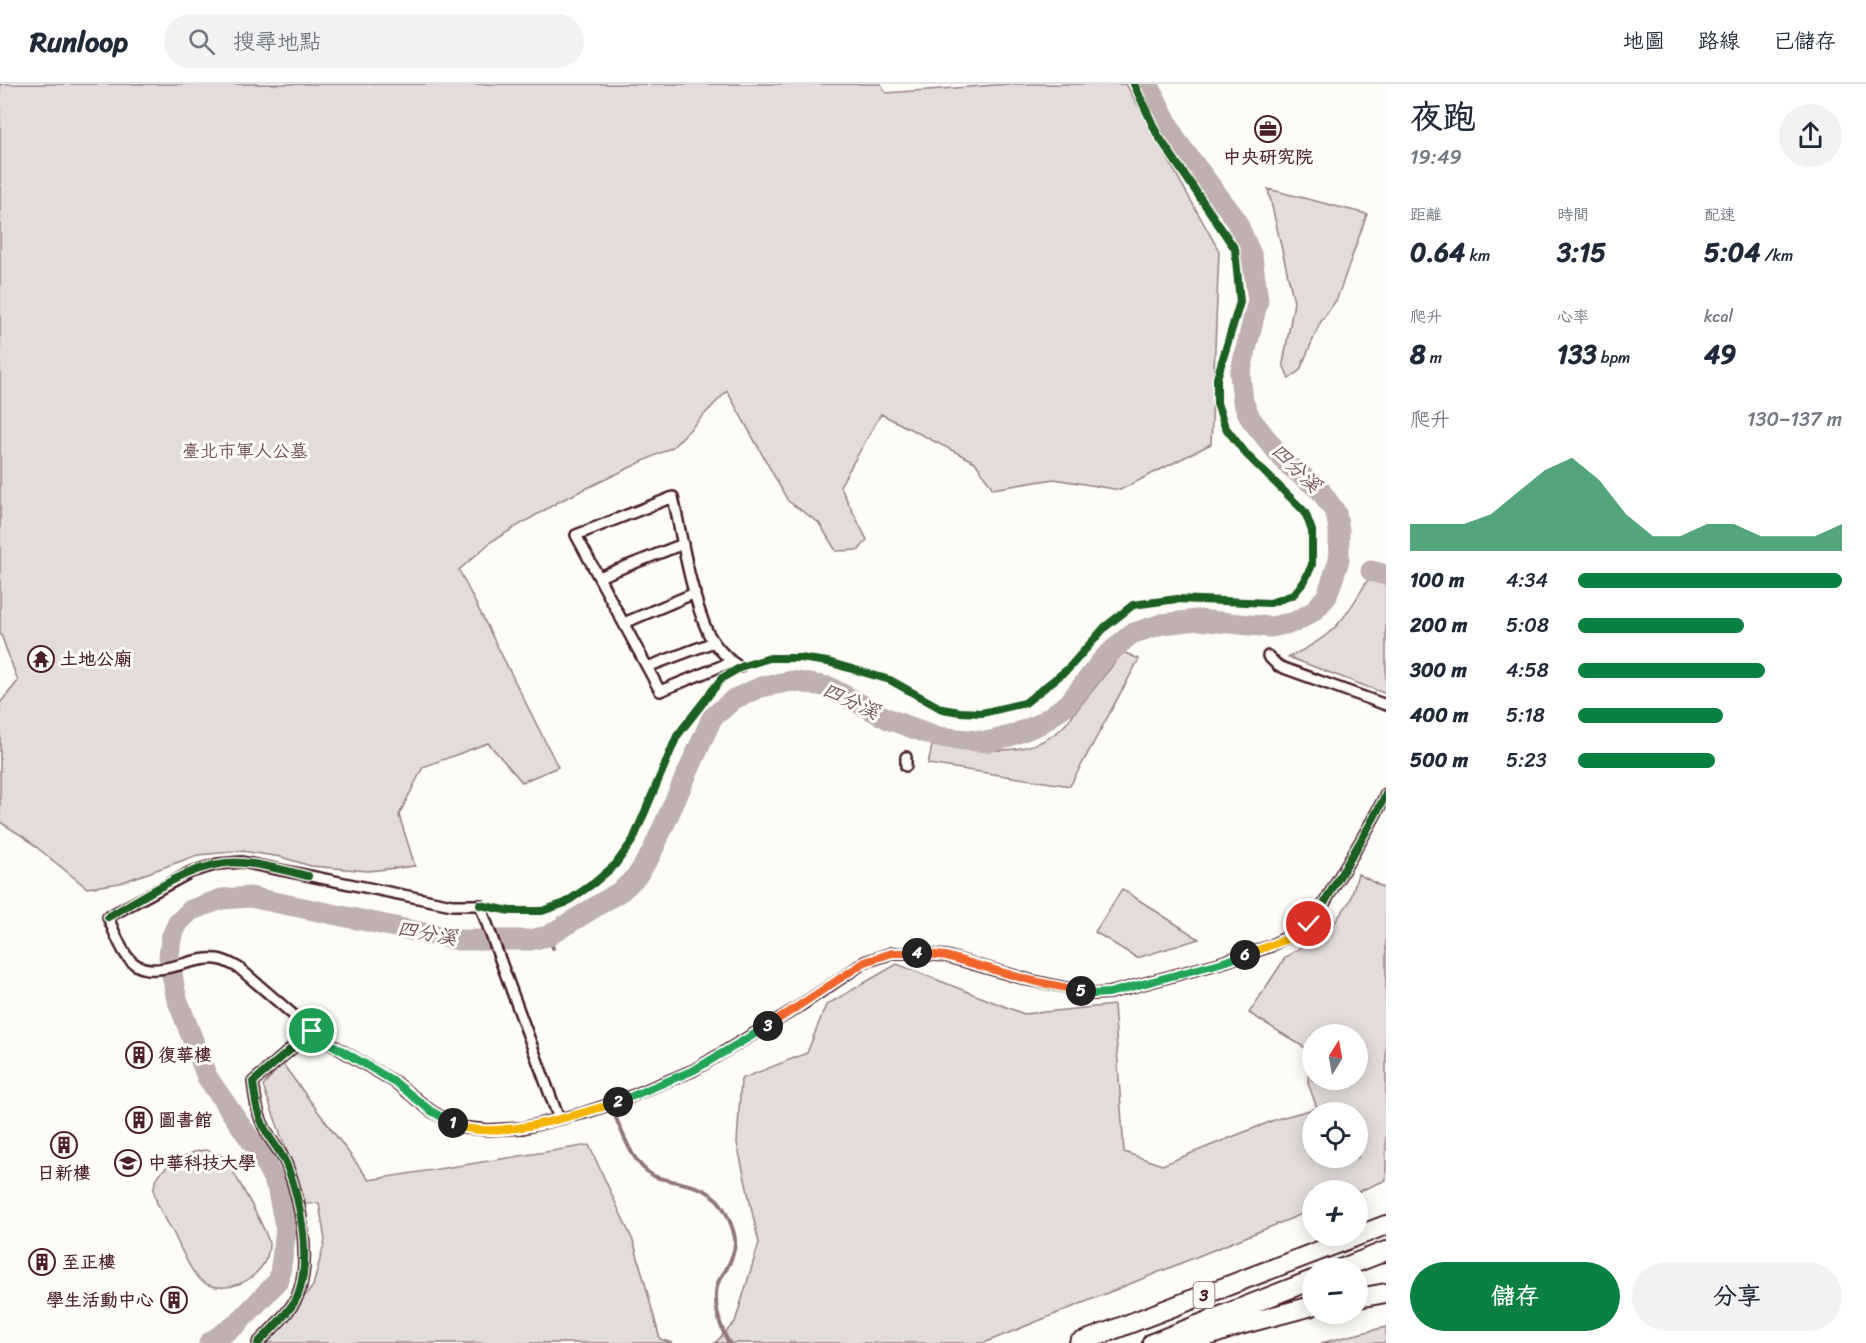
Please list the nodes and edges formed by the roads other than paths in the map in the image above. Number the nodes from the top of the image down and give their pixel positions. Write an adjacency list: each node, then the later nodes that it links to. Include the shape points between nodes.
1 (683, 543): 2 (street); 2 (street, via 673,497 576,535); 3 (street)
2 (599, 577): 4 (street)
3 (695, 593): 4 (street); 5 (street)
4 (624, 623): 7 (street)
5 (714, 642): 7 (street); 7 (street, via 736,665 660,691)
6 (1268, 656): 8 (street, via 1278,666)
7 (647, 667)
8 (1386, 705)
9 (1386, 794): 11 (street, via 1328,898 1309,924 1271,946 1109,993 1093,994 946,956 892,953 865,962 694,1070 620,1101)
10 (312, 1031): 11 (street, via 459,1127 488,1130); 11 (street, via 228,962 205,959 159,969 141,967 127,957 108,917 191,872 242,862 452,905 480,905); 23 (street, via 253,1082 264,1127 287,1165 305,1252 296,1298)
11 (559, 1119)
12 (1386, 1218): 14 (highway)
13 (1386, 1225): 16 (highway, 3)
14 (1368, 1228)
15 (1332, 1246): 16 (highway)
16 (1328, 1248): 24 (highway, 3)
17 (1386, 1251): 18 (highway)
18 (1368, 1258)
19 (1302, 1284): 25 (highway, 3)
20 (1386, 1293): 21 (highway)
21 (1368, 1296)
22 (1302, 1309): 26 (highway)
23 (258, 1343)
24 (1079, 1343)
25 (1152, 1343)
26 (1189, 1343)

